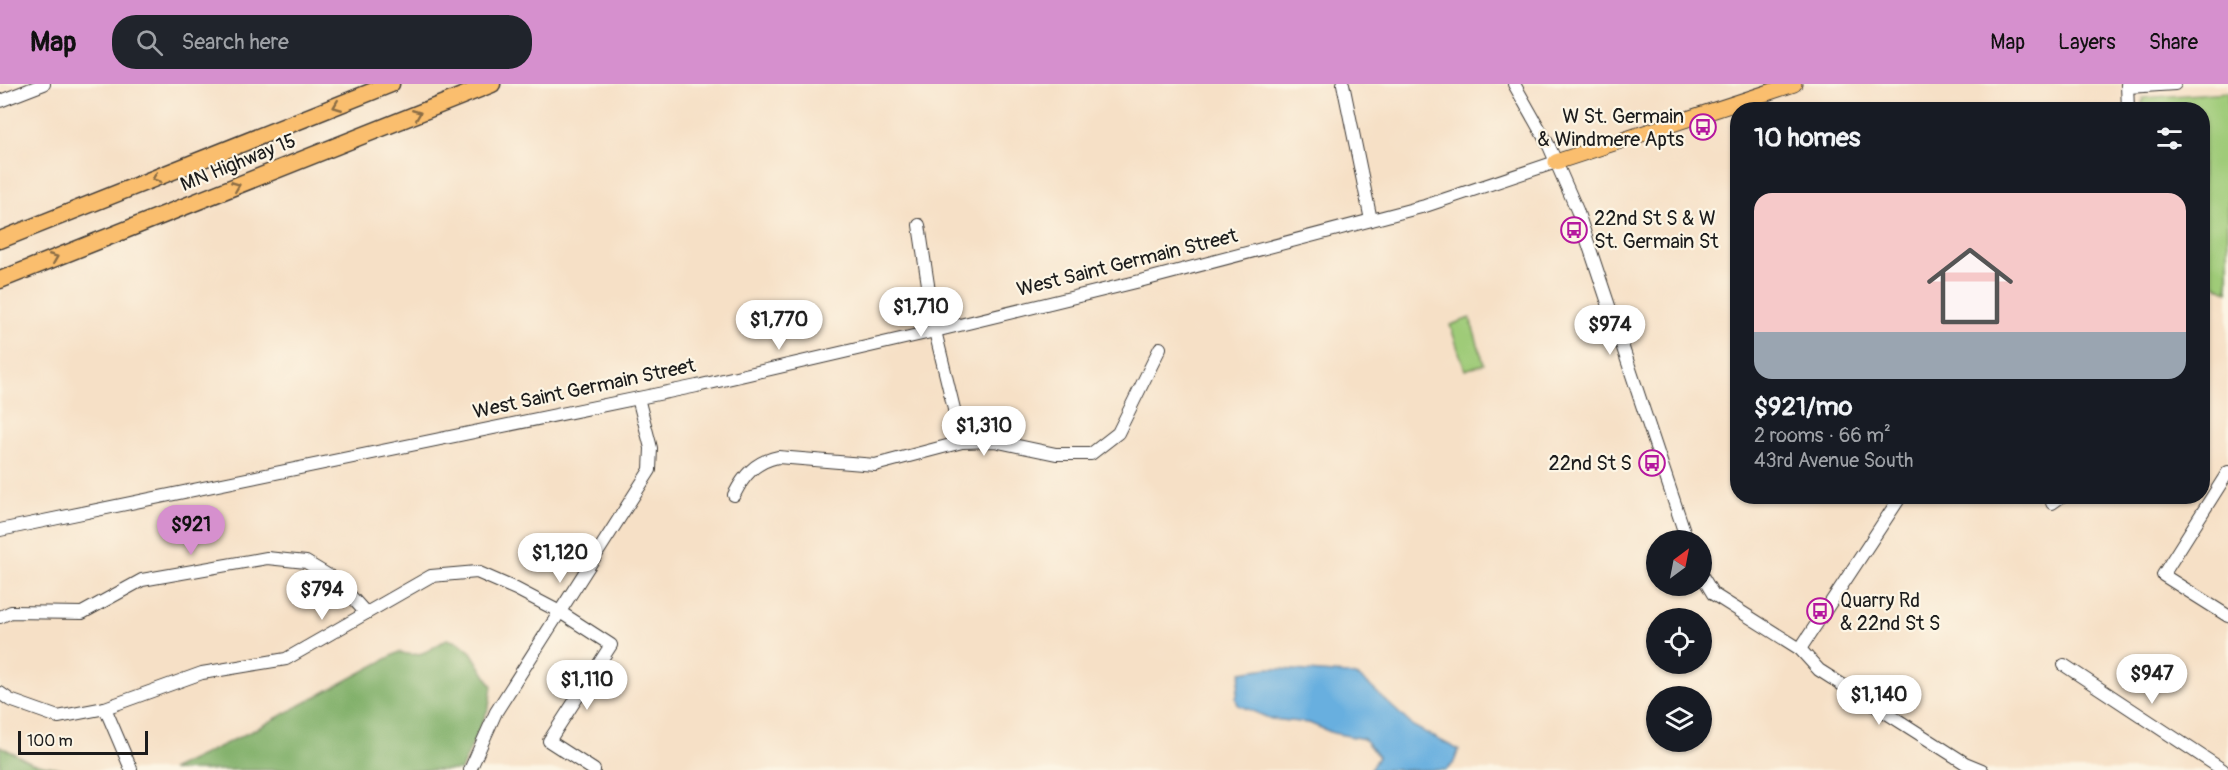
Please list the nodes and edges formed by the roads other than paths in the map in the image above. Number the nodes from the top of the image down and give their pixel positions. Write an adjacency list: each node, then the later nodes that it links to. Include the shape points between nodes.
1 (44, 84): 9 (street)
2 (391, 84): 16 (highway, MN Highway 15, one-way to 16)
3 (492, 84): 17 (highway, MN Highway 15, one-way to 3)
4 (1343, 84): 14 (street)
5 (1514, 84): 13 (street)
6 (1794, 84): 10 (main road, West Saint Germain Street)
7 (2175, 84): 8 (street)
8 (2128, 85): 11 (street)
9 (0, 101)
10 (1739, 102)
11 (2128, 102)
12 (1730, 105): 13 (main road, West Saint Germain Street)
13 (1556, 162): 14 (street, West Saint Germain Street); 28 (street, via 1591,249)
14 (1371, 220): 18 (street, West Saint Germain Street)
15 (919, 225): 18 (street)
16 (0, 240)
17 (0, 280)
18 (935, 331): 20 (street, West Saint Germain Street); 21 (street)
19 (1160, 348): 21 (street, via 1118,433 1091,454 1056,454 994,441)
20 (638, 398): 27 (street, West Saint Germain Street); 30 (street, via 651,448 650,470)
21 (962, 442): 23 (street, via 875,465 778,457 763,460 743,477)
22 (2228, 472): 24 (street)
23 (734, 495)
24 (2210, 500)
25 (1896, 504): 34 (street)
26 (2208, 504): 32 (street, via 2163,574)
27 (0, 530)
28 (1684, 530)
29 (1712, 592): 34 (street)
30 (560, 612): 31 (street, via 477,572 431,576); 39 (street, via 496,712); 40 (street, via 611,645 549,741)
31 (366, 613): 33 (street, via 336,580 306,562 267,558 142,580 82,613 11,612); 37 (street, via 286,659 202,673)
32 (2228, 616)
33 (0, 617)
34 (1800, 649): 41 (street, via 1819,670)
35 (2064, 665): 42 (street)
36 (0, 693): 37 (street, via 58,717)
37 (105, 708): 38 (street)
38 (131, 769)
39 (470, 770)
40 (594, 770)
41 (1982, 770)
42 (2223, 770)

